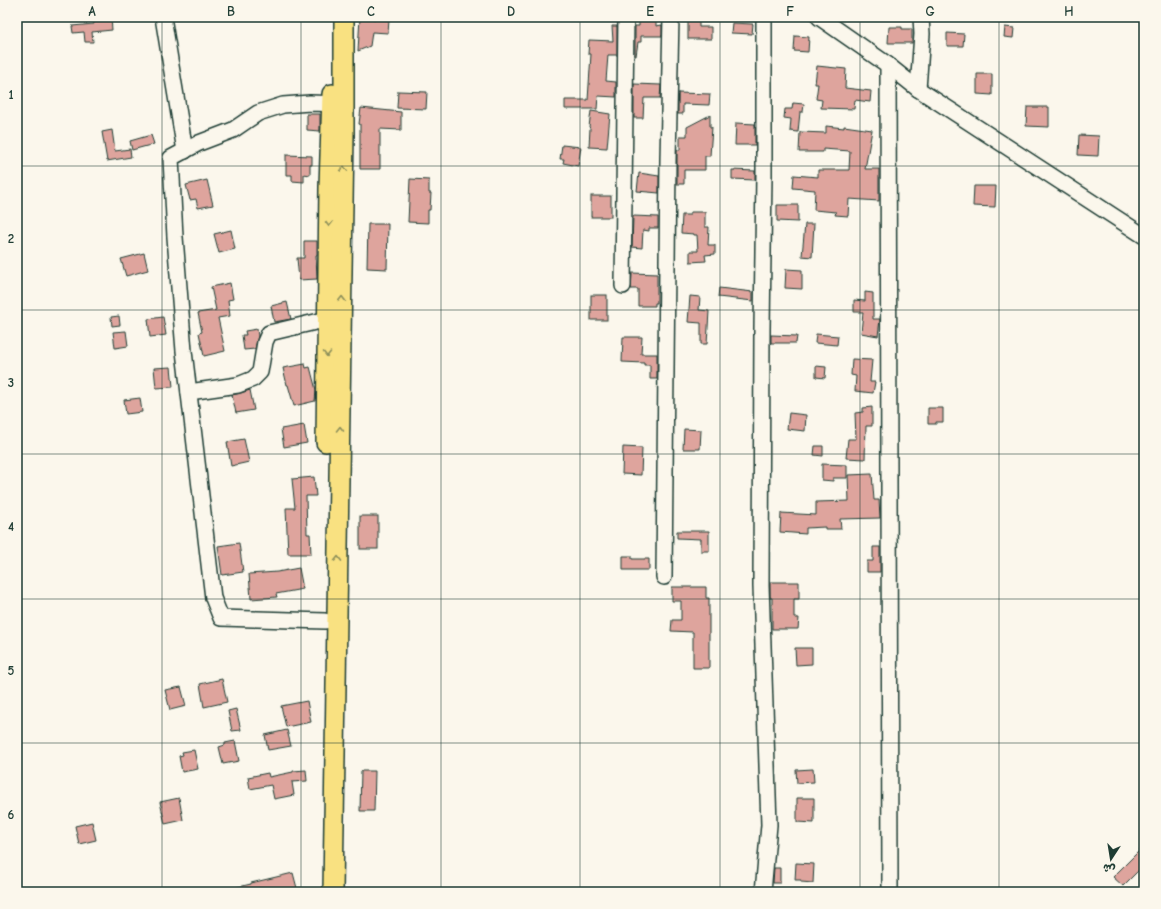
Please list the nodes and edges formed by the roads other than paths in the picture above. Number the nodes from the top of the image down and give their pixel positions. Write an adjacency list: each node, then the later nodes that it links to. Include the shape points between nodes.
1 (163, 17): 12 (street)
2 (333, 17): 11 (main road)
3 (344, 17): 11 (main road)
4 (626, 17): 14 (street)
5 (671, 17): 17 (street)
6 (764, 17): 21 (street, via 762,586 769,825)
7 (819, 17): 9 (street)
8 (921, 17): 10 (street)
9 (888, 65): 10 (street); 22 (street)
10 (918, 88): 13 (street)
11 (338, 104): 12 (street, via 283,105 258,113 233,130); 15 (main road, one-way to 15, via 329,187); 18 (main road, one-way to 11)
12 (184, 151): 16 (street, via 171,158 175,237)
13 (1144, 236)
14 (623, 286)
15 (328, 319): 16 (street, via 269,333 260,372 252,379 238,385); 18 (main road, one-way to 18)
16 (189, 392): 18 (street, via 213,598 221,618)
17 (664, 577)
18 (329, 631): 19 (main road); 20 (main road)
19 (322, 892)
20 (333, 892)
21 (763, 892)
22 (890, 892)

